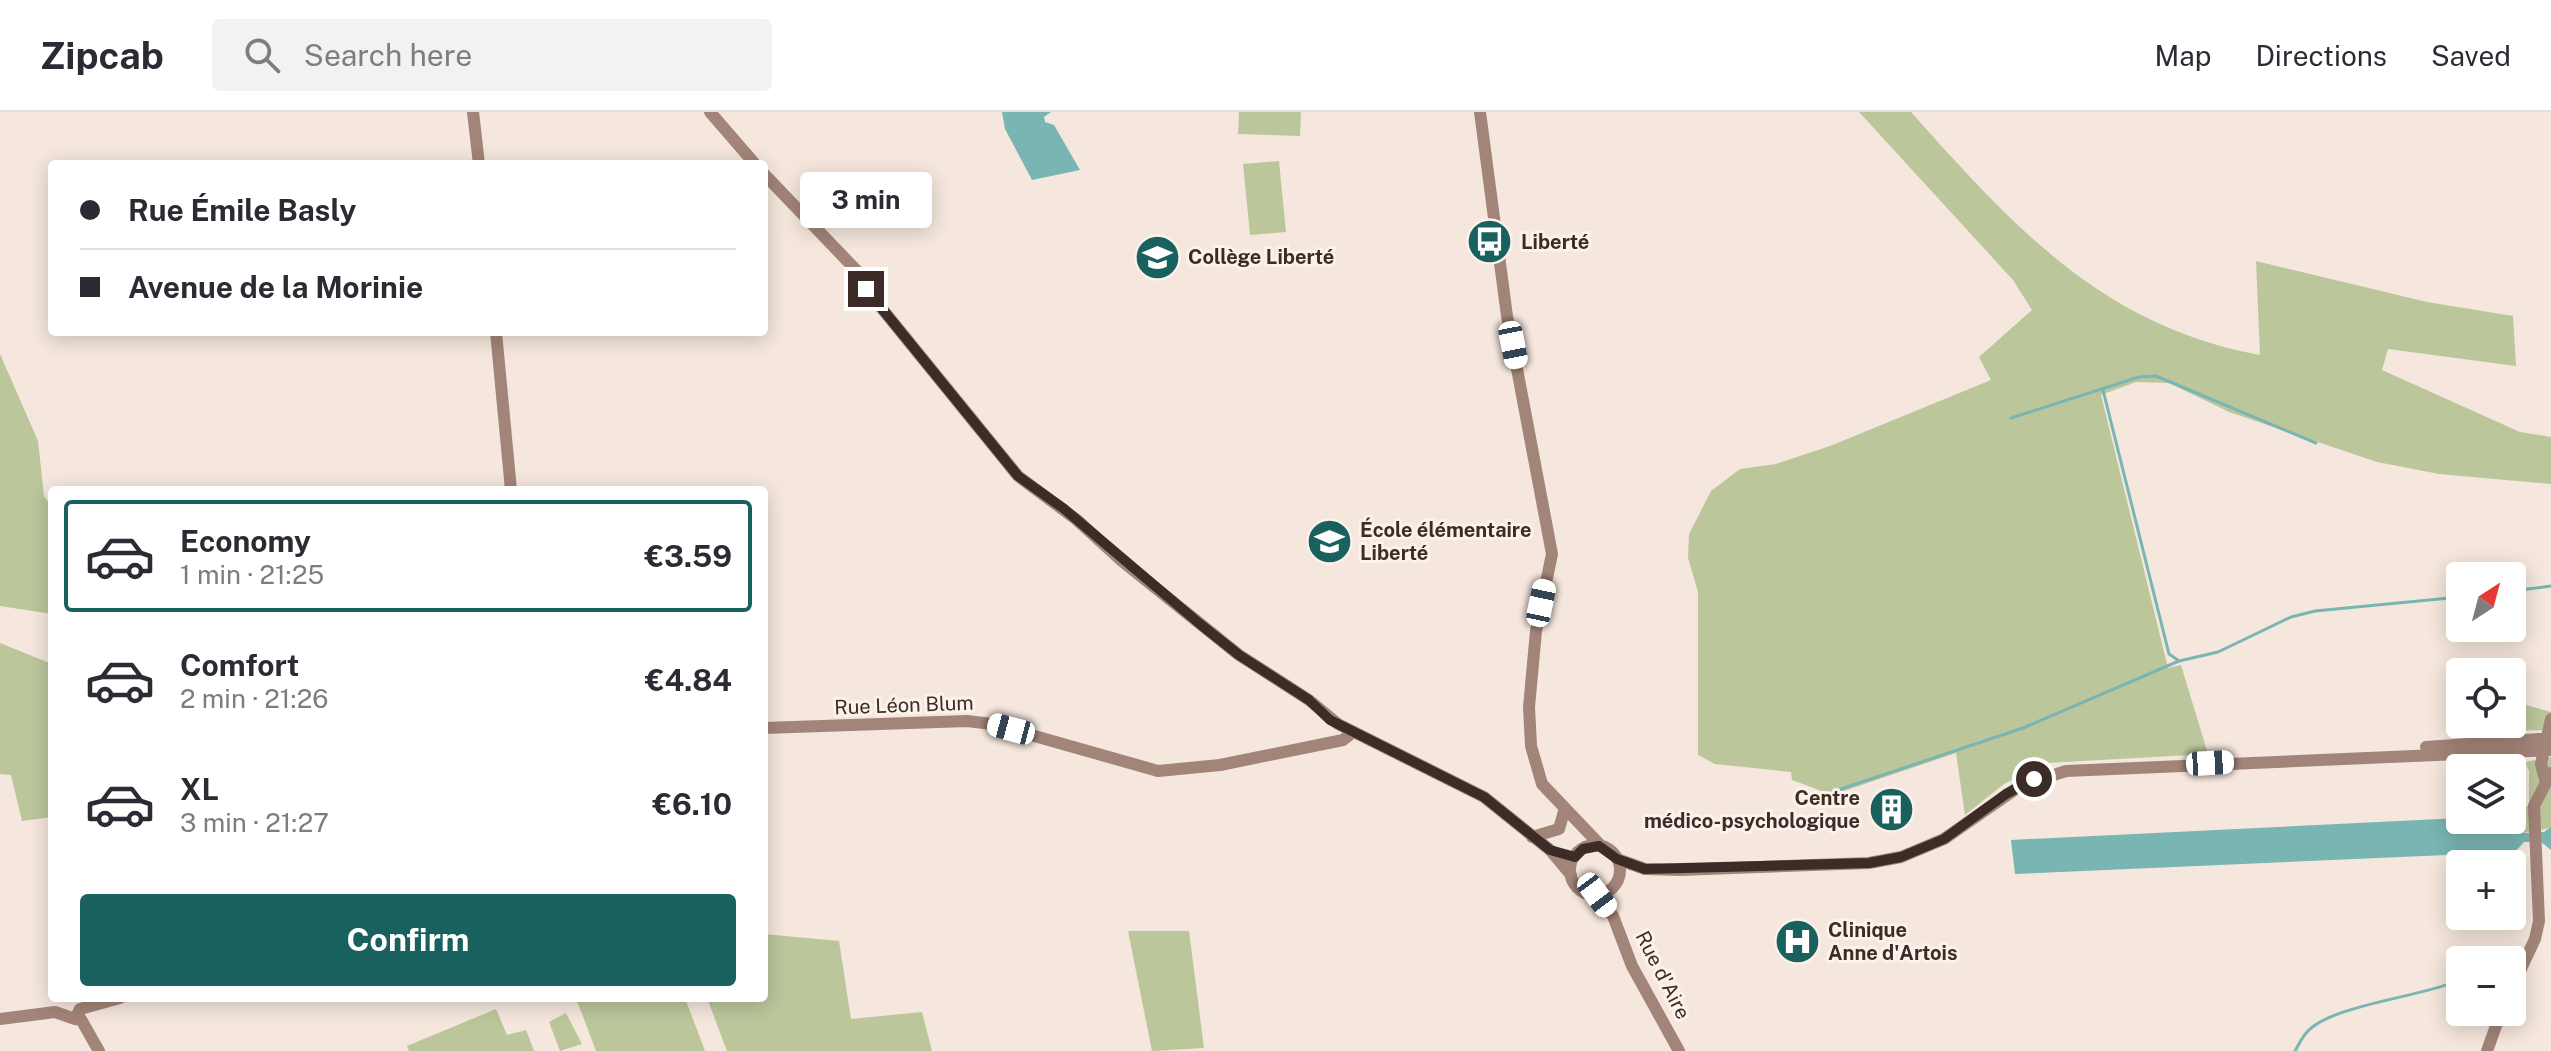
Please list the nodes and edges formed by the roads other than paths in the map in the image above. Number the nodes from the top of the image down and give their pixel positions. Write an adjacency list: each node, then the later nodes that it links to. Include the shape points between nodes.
1 (473, 112): 4 (main road)
2 (710, 112): 5 (main road)
3 (1480, 112): 17 (main road, via 1507,316 1552,554 1536,631 1531,746 1542,784)
4 (479, 160)
5 (752, 160)
6 (768, 178): 10 (main road, via 857,271 866,289 1018,476 1239,655)
7 (496, 336): 8 (main road)
8 (511, 486)
9 (2551, 719): 14 (main road)
10 (1338, 724): 12 (main road); 13 (main road)
11 (768, 728): 13 (main road, Rue Léon Blum, via 967,721 1158,771 1220,765)
12 (1353, 732): 13 (main road, Rue Léon Blum, via 1343,740); 18 (main road, via 1484,797)
13 (1323, 743)
14 (2548, 744): 15 (main road, via 2404,749); 15 (main road, via 2516,746 2510,752); 16 (main road, via 2541,764)
15 (2364, 756): 23 (main road, via 2066,771 2020,786 1944,839 1901,857 1869,863)
16 (2548, 778): 28 (main road, via 2534,806 2539,921)
17 (1570, 812): 18 (main road, via 1559,829); 19 (main road); 21 (main road)
18 (1532, 837): 20 (main road)
19 (1602, 847): 21 (main road); 22 (main road)
20 (1550, 850): 21 (main road); 24 (main road)
21 (1579, 853): 24 (main road)
22 (1617, 859): 23 (main road); 25 (main road)
23 (1645, 869): 25 (main road)
24 (1571, 875): 26 (main road, via 1579,888)
25 (1616, 882): 26 (main road); 27 (main road, Rue d'Aire)
26 (1597, 895): 27 (main road, Rue d'Aire)
27 (1613, 916): 34 (main road, Rue d'Aire, via 1632,966)
28 (2526, 958)
29 (108, 1002): 30 (main road)
30 (75, 1013): 31 (main road); 33 (main road)
31 (0, 1019)
32 (2496, 1026): 35 (main road)
33 (99, 1051)
34 (1679, 1051)
35 (2487, 1051)

